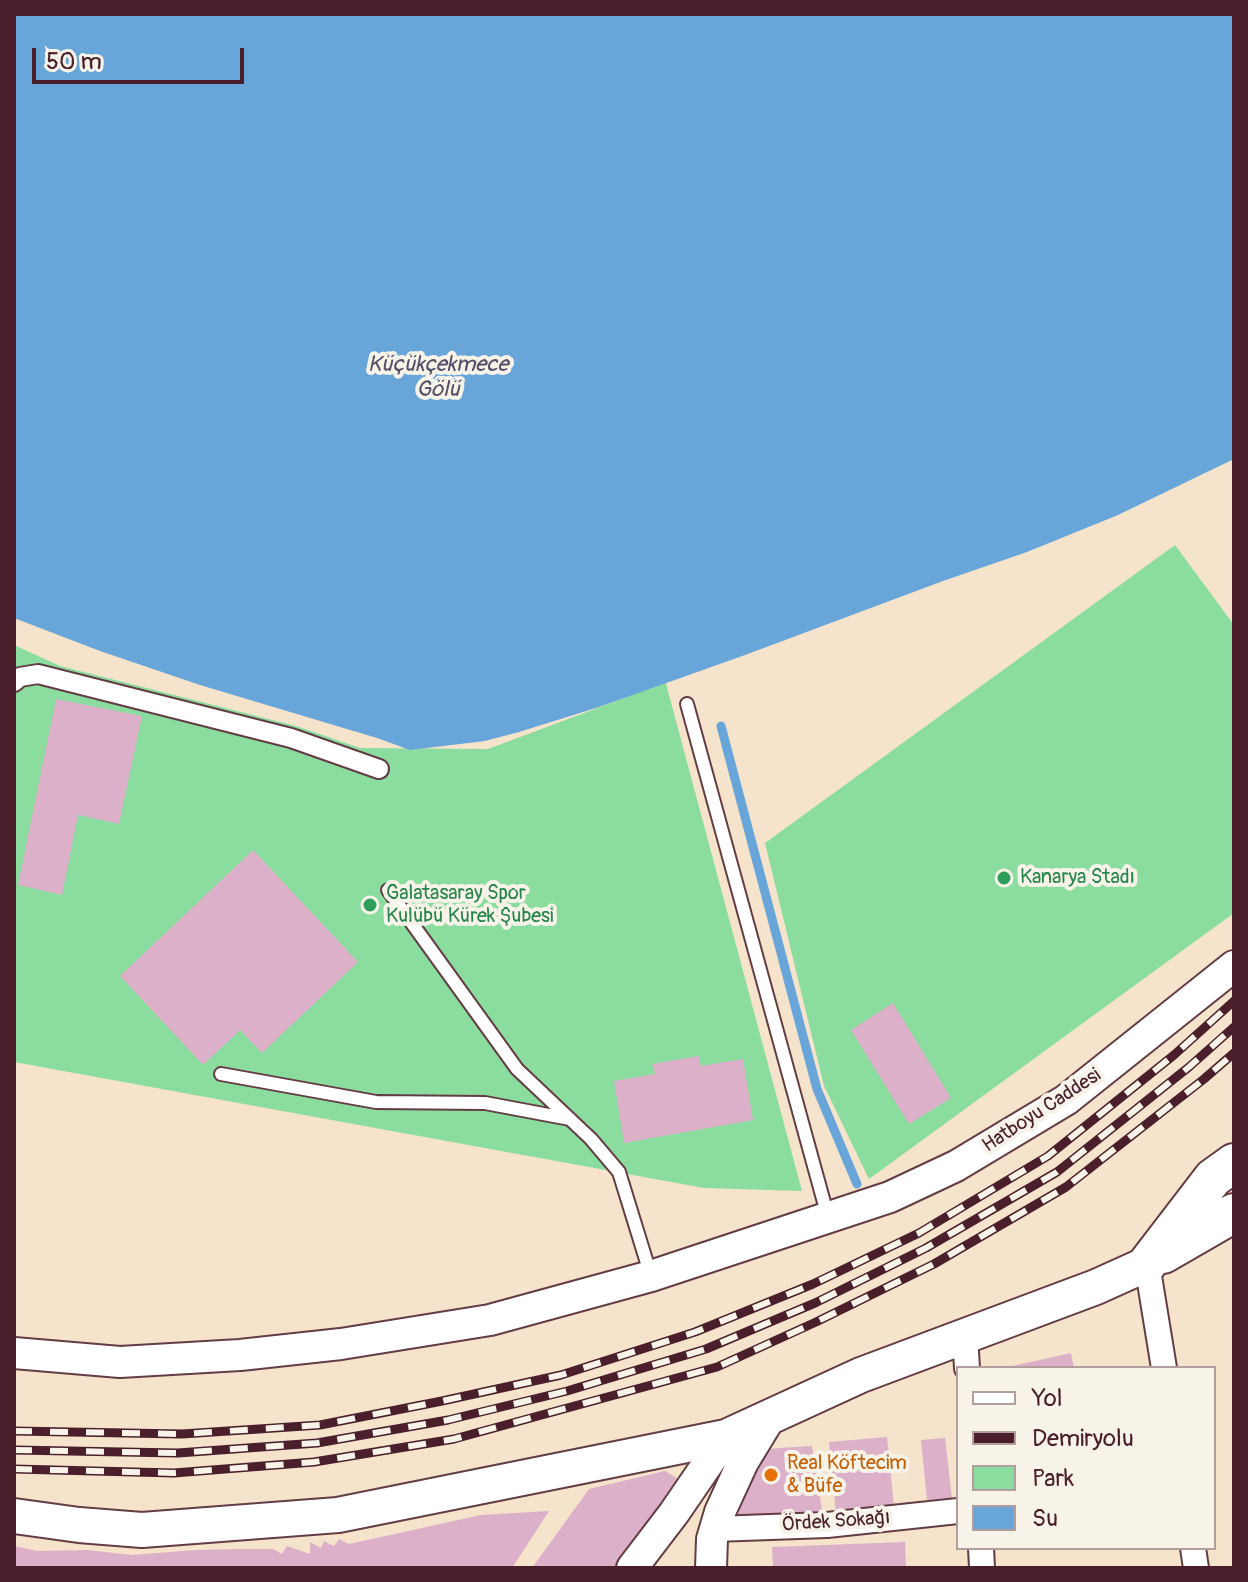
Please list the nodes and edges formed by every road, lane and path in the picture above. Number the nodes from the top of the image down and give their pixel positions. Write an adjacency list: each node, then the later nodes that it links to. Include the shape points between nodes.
1 (14, 682): 3 (street, via 38,674 291,738)
2 (687, 704): 10 (lane)
3 (379, 769)
4 (388, 890): 7 (lane, via 517,1069)
5 (1234, 966): 10 (street, Hatboyu Caddesi, via 1066,1100 956,1166 890,1197)
6 (221, 1074): 7 (lane, via 376,1102 485,1103)
7 (570, 1119): 12 (lane, via 619,1172)
8 (1234, 1163): 11 (main road, via 1213,1178)
9 (1234, 1213): 11 (main road)
10 (828, 1217): 12 (street, Hatboyu Caddesi)
11 (1147, 1264): 13 (main road); 15 (street)
12 (651, 1276): 14 (street, Hatboyu Caddesi, via 490,1320 341,1344 120,1362)
13 (966, 1352): 16 (main road, via 861,1375)
14 (14, 1353)
15 (1164, 1366)
16 (771, 1416): 17 (main road); 22 (street, via 743,1462)
17 (726, 1437): 18 (main road); 19 (street)
18 (656, 1452): 19 (street, via 673,1453 687,1468); 21 (main road, via 338,1515 142,1530)
19 (685, 1497): 23 (street)
20 (956, 1511): 22 (street, Ördek Sokağı, via 827,1525)
21 (14, 1516)
22 (714, 1529): 24 (street)
23 (632, 1568)
24 (711, 1568)

